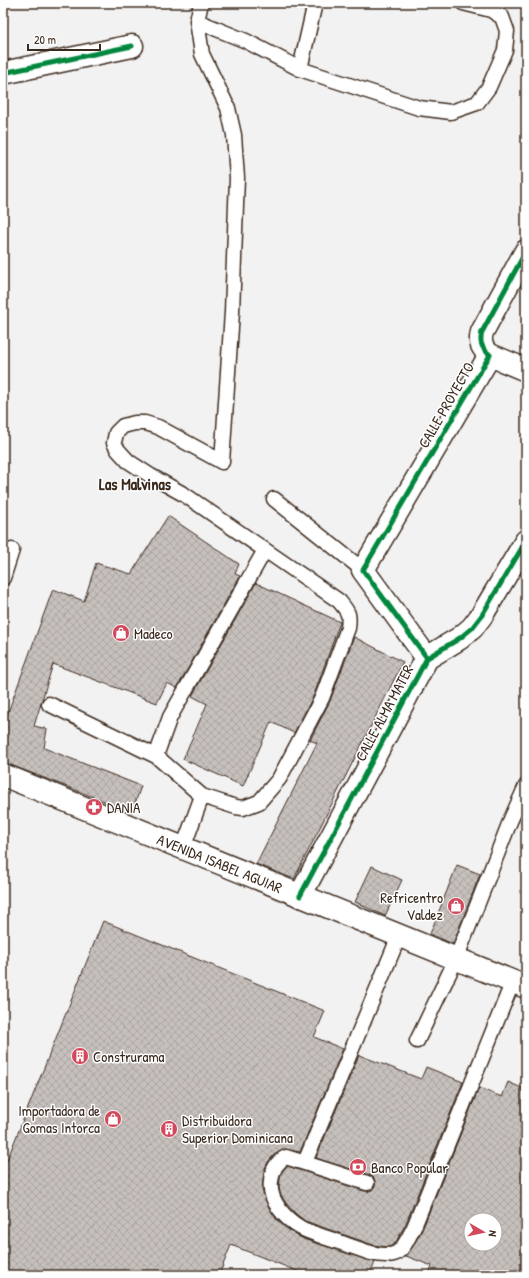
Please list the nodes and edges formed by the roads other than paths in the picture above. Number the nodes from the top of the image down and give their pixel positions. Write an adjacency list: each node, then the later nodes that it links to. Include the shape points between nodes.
1 (201, 3): 4 (lane)
2 (315, 3): 6 (lane)
3 (462, 3): 6 (lane, via 491,10 502,17 507,31 504,50 489,87 477,103 451,112 419,108)
4 (197, 21): 6 (lane, via 246,41); 14 (lane, via 202,54 228,108 234,135 237,178 232,312 222,462 158,427 145,423 123,426 116,434 114,443 128,461 185,495)
5 (132, 46): 7 (street)
6 (300, 69)
7 (3, 72)
8 (526, 251): 9 (street, CALLE PROYECTO, via 482,332 481,345)
9 (490, 354): 10 (street); 15 (street, CALLE PROYECTO)
10 (526, 370)
11 (274, 499): 15 (lane)
12 (526, 541): 17 (street, CALLE ALMA MATER, via 472,628)
13 (12, 550): 16 (lane)
14 (265, 550): 19 (lane, via 170,718); 22 (lane, via 339,601 350,617 348,628 322,698 279,779 259,802 243,808)
15 (363, 570): 17 (street)
16 (3, 578)
17 (427, 658): 24 (street, CALLE ALMA MATER)
18 (49, 704): 19 (lane)
19 (156, 756): 22 (lane)
20 (3, 775): 23 (street, AVENIDA ISABEL AGUIAR)
21 (526, 786): 26 (lane)
22 (202, 796): 23 (lane)
23 (183, 848): 24 (street, AVENIDA ISABEL AGUIAR)
24 (300, 896): 25 (street, AVENIDA ISABEL AGUIAR)
25 (399, 936): 26 (street, AVENIDA ISABEL AGUIAR); 29 (lane)
26 (456, 959): 27 (street, AVENIDA ISABEL AGUIAR); 28 (lane)
27 (519, 984): 29 (lane, via 414,1227 403,1248 397,1253 389,1256 371,1253 301,1228 282,1213 272,1198 270,1186 275,1166 280,1159 286,1157)
28 (417, 1041)
29 (305, 1162): 30 (lane)
30 (367, 1183)

